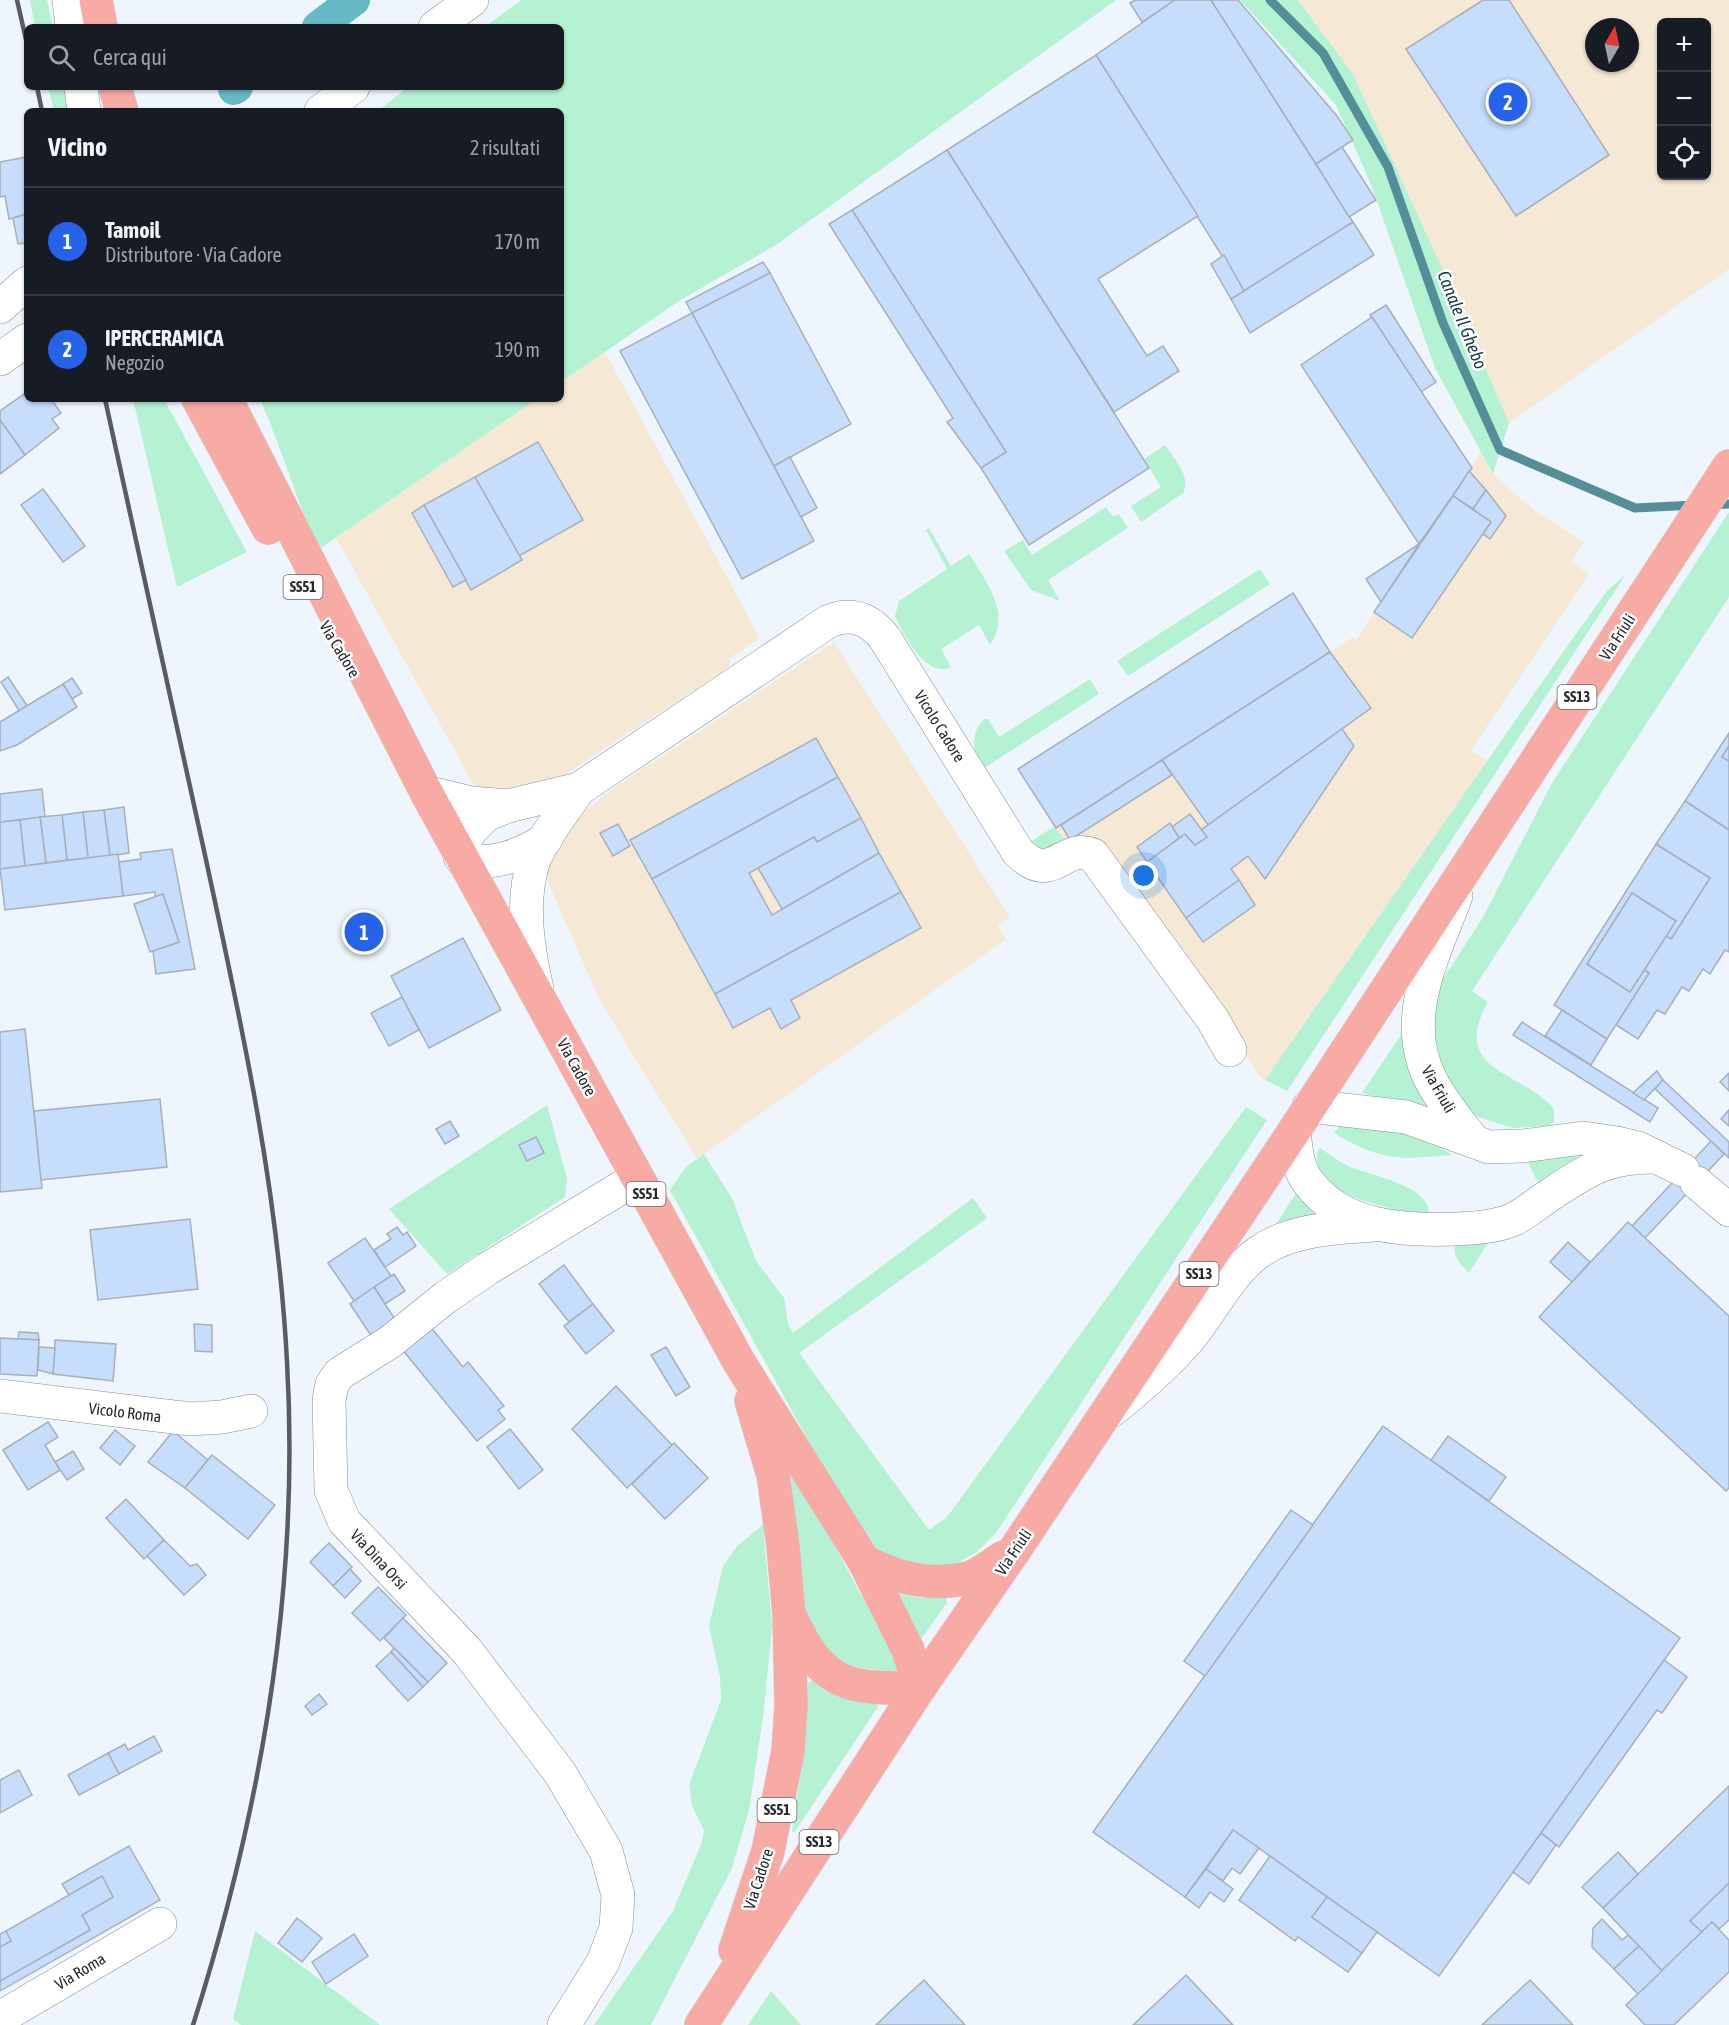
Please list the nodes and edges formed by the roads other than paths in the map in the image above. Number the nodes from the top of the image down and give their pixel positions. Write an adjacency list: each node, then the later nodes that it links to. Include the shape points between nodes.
1 (69, 0): 5 (street)
2 (77, 0): 6 (main road)
3 (96, 0): 7 (main road)
4 (472, 0): 8 (street)
5 (72, 24)
6 (81, 24)
7 (100, 24)
8 (439, 24)
9 (81, 90): 14 (street)
10 (95, 90): 15 (main road)
11 (118, 90): 16 (main road)
12 (119, 90): 17 (street)
13 (349, 90): 18 (street)
14 (84, 108)
15 (98, 108)
16 (121, 108)
17 (131, 108)
18 (324, 108)
19 (24, 286): 20 (street)
20 (0, 307)
21 (24, 342): 22 (street)
22 (0, 359)
23 (189, 402): 28 (street)
24 (200, 402): 28 (main road, Via Cadore / SS51)
25 (227, 402): 28 (main road, Via Cadore / SS51)
26 (237, 402): 28 (street)
27 (1729, 466): 34 (main road, Via Friuli / SS13)
28 (247, 469): 29 (main road, Via Cadore / SS51)
29 (420, 782): 31 (street, Vicolo Cadore, via 471,803); 33 (main road, Via Cadore / SS51)
30 (579, 789): 31 (street, Vicolo Cadore); 32 (street, Vicolo Cadore); 36 (street, Vicolo Cadore, via 829,621 842,616 863,620 884,637 1017,852 1035,866 1047,867 1076,853 1093,855 1213,1020)
31 (508, 806): 33 (street, Vicolo Cadore, via 476,823 463,844)
32 (546, 839): 33 (street, Vicolo Cadore, via 514,857 495,861); 35 (street, Vicolo Cadore, via 535,860 527,906)
33 (462, 859): 35 (main road, Via Cadore / SS51)
34 (1466, 869): 37 (main road, Via Friuli / SS13); 38 (street, Via Friuli, via 1422,987 1416,1032 1433,1084)
35 (539, 998): 40 (main road, Via Cadore / SS51)
36 (1230, 1050)
37 (1301, 1119): 38 (street, Via Friuli, via 1406,1117); 42 (street, Via Friuli, via 1299,1163 1308,1182 1349,1214); 46 (main road, Via Friuli / SS13)
38 (1481, 1145): 39 (street, Via Friuli, via 1523,1146 1583,1138 1638,1148)
39 (1679, 1170): 41 (street, Via Friuli); 42 (street, Via Friuli, via 1631,1157 1611,1160 1514,1220 1465,1228 1411,1230)
40 (637, 1178): 43 (main road, Via Cadore / SS51); 54 (street, Via Dina Orsi, via 487,1269 390,1342 339,1374 329,1400 331,1490 344,1521 467,1651 560,1773 606,1851 618,1895 616,1928 603,1962)
41 (1729, 1210)
42 (1378, 1225): 46 (street, Via Friuli, via 1322,1229 1282,1240 1260,1251 1150,1380)
43 (740, 1362): 48 (main road, Via Cadore / SS51); 49 (main road, Via Cadore / SS51, via 773,1475)
44 (0, 1396): 45 (street, Vicolo Roma, via 190,1419)
45 (251, 1411)
46 (1104, 1416): 47 (main road, Via Friuli / SS13)
47 (1014, 1551): 48 (main road, via 970,1578 940,1581 910,1580); 50 (main road, Via Friuli / SS13)
48 (864, 1561): 50 (main road, Via Cadore / SS51, via 908,1650)
49 (789, 1614): 50 (main road, Via Cadore / SS51, via 805,1648 839,1681 886,1688); 52 (main road, Via Cadore / SS51, via 791,1706 783,1779 768,1851)
50 (920, 1687): 52 (main road, Via Cadore / SS13)
51 (160, 1924): 53 (street, Via Roma)
52 (719, 1997): 55 (main road, Via Cadore / SS13)
53 (0, 2018)
54 (564, 2025)
55 (701, 2025)

